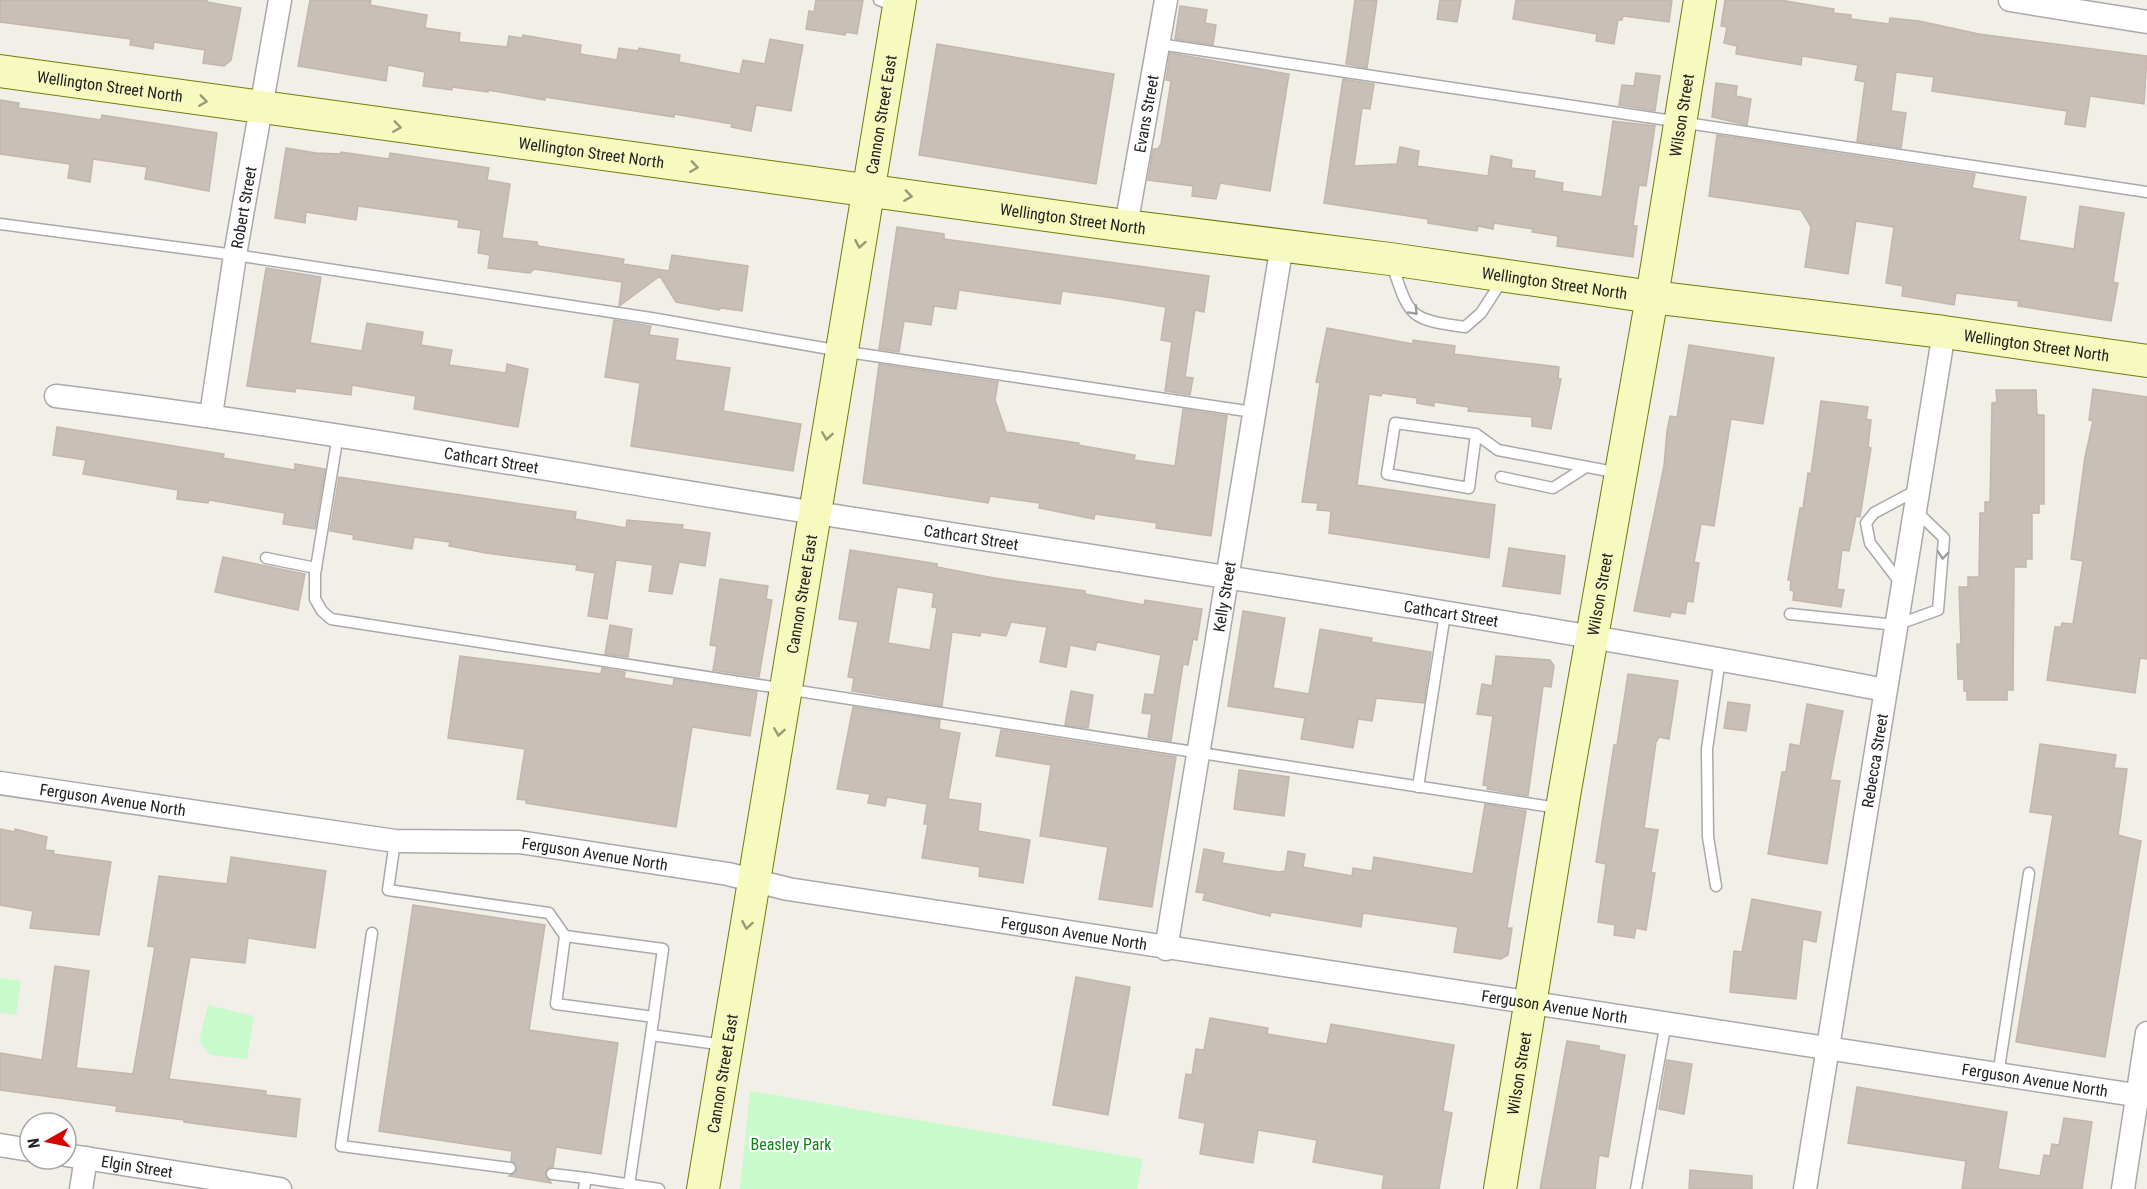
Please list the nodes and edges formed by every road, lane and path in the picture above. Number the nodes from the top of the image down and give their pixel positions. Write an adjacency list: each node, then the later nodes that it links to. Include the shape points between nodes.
1 (280, 0): 9 (street, Robert Street)
2 (1166, 0): 7 (street, Evans Street)
3 (1700, 0): 10 (main road, Wilson Street)
4 (2010, 0): 6 (street)
5 (893, 3): 11 (main road, Cannon Street East)
6 (2147, 22)
7 (1159, 44): 10 (lane); 14 (street, Evans Street)
8 (0, 71): 9 (main road, Wellington Street North, one-way to 9)
9 (259, 109): 11 (main road, Wellington Street North, one-way to 11); 16 (street, Robert Street)
10 (1680, 121): 12 (lane); 19 (main road, Wilson Street)
11 (869, 190): 14 (main road, Wellington Street North, one-way to 14); 21 (main road, Cannon Street East, one-way to 21)
12 (2147, 192)
13 (0, 224): 16 (lane)
14 (1126, 226): 15 (main road, Wellington Street North)
15 (1282, 245): 17 (main road, Wellington Street North); 24 (street, Kelly Street)
16 (235, 255): 21 (lane); 25 (street, Robert Street)
17 (1390, 259): 18 (main road, Wellington Street North); 18 (lane, one-way to 18, via 1404,300 1424,322 1465,327 1481,312)
18 (1506, 276): 19 (main road, Wellington Street North)
19 (1652, 297): 20 (main road, Wellington Street North); 29 (main road, Wilson Street)
20 (1944, 332): 22 (main road, Wellington Street North); 31 (street, Rebecca Street)
21 (840, 351): 24 (lane); 32 (main road, Cannon Street East, one-way to 32)
22 (2147, 361)
23 (56, 396): 25 (street, Cathcart Street)
24 (1253, 412): 35 (street, Kelly Street)
25 (211, 415): 27 (street, Cathcart Street)
26 (1476, 434): 26 (lane, via 1468,488 1387,474 1395,423); 28 (lane, via 1498,450)
27 (338, 435): 32 (street, Cathcart Street); 34 (lane)
28 (1587, 467): 29 (lane); 30 (lane, via 1553,488)
29 (1620, 474): 40 (main road, Wilson Street)
30 (1501, 477)
31 (1916, 500): 36 (street, Rebecca Street); 36 (lane, via 1874,513 1866,523 1870,543); 39 (lane, one-way to 39, via 1944,538 1938,610)
32 (815, 513): 35 (street, Cathcart Street); 42 (main road, Cannon Street East)
33 (266, 558): 34 (lane)
34 (316, 568): 42 (lane, via 315,599 331,619)
35 (1226, 579): 37 (street, Cathcart Street); 44 (street, Kelly Street)
36 (1902, 585): 39 (street, Rebecca Street)
37 (1445, 614): 40 (street, Cathcart Street); 46 (lane)
38 (1790, 614): 39 (lane)
39 (1896, 624): 43 (street, Rebecca Street)
40 (1592, 639): 41 (street, Cathcart Street); 47 (main road, Wilson Street)
41 (1720, 658): 43 (street, Cathcart Street); 51 (lane, via 1707,749 1708,837)
42 (786, 690): 44 (lane); 50 (main road, Cannon Street East, one-way to 50)
43 (1885, 690): 61 (street, Rebecca Street)
44 (1198, 754): 46 (lane); 54 (street, Kelly Street)
45 (0, 783): 48 (street, Ferguson Avenue North)
46 (1418, 787): 47 (lane)
47 (1562, 809): 55 (main road, Wilson Street)
48 (395, 841): 50 (street, Ferguson Avenue North, via 519,842); 53 (lane, via 388,890 549,913)
49 (2029, 873): 62 (lane)
50 (753, 881): 54 (street, Ferguson Avenue North); 60 (main road, Cannon Street East, one-way to 60)
51 (1716, 886)
52 (372, 933): 67 (lane, via 341,1146)
53 (565, 936): 56 (lane, via 663,949); 56 (lane, via 556,1004)
54 (1166, 949): 55 (street, Ferguson Avenue North)
55 (1532, 1002): 57 (street, Ferguson Avenue North); 76 (main road, Wilson Street)
56 (654, 1017): 59 (lane)
57 (1666, 1022): 61 (street, Ferguson Avenue North); 77 (lane)
58 (2147, 1032): 63 (street)
59 (651, 1035): 60 (lane); 71 (lane)
60 (726, 1045): 75 (main road, Cannon Street East)
61 (1829, 1048): 62 (street, Ferguson Avenue North); 78 (street, Rebecca Street)
62 (1998, 1075): 63 (street, Ferguson Avenue North)
63 (2142, 1096): 79 (street)
64 (0, 1145): 65 (street)
65 (18, 1148)
66 (78, 1157): 73 (street, Elgin Street)
67 (510, 1168)
68 (78, 1170): 72 (street)
69 (552, 1174): 70 (lane)
70 (585, 1184): 71 (lane)
71 (629, 1185): 74 (lane)
72 (81, 1189)
73 (280, 1189)
74 (659, 1189)
75 (703, 1189)
76 (1500, 1189)
77 (1636, 1189)
78 (1805, 1189)
79 (2123, 1189)

